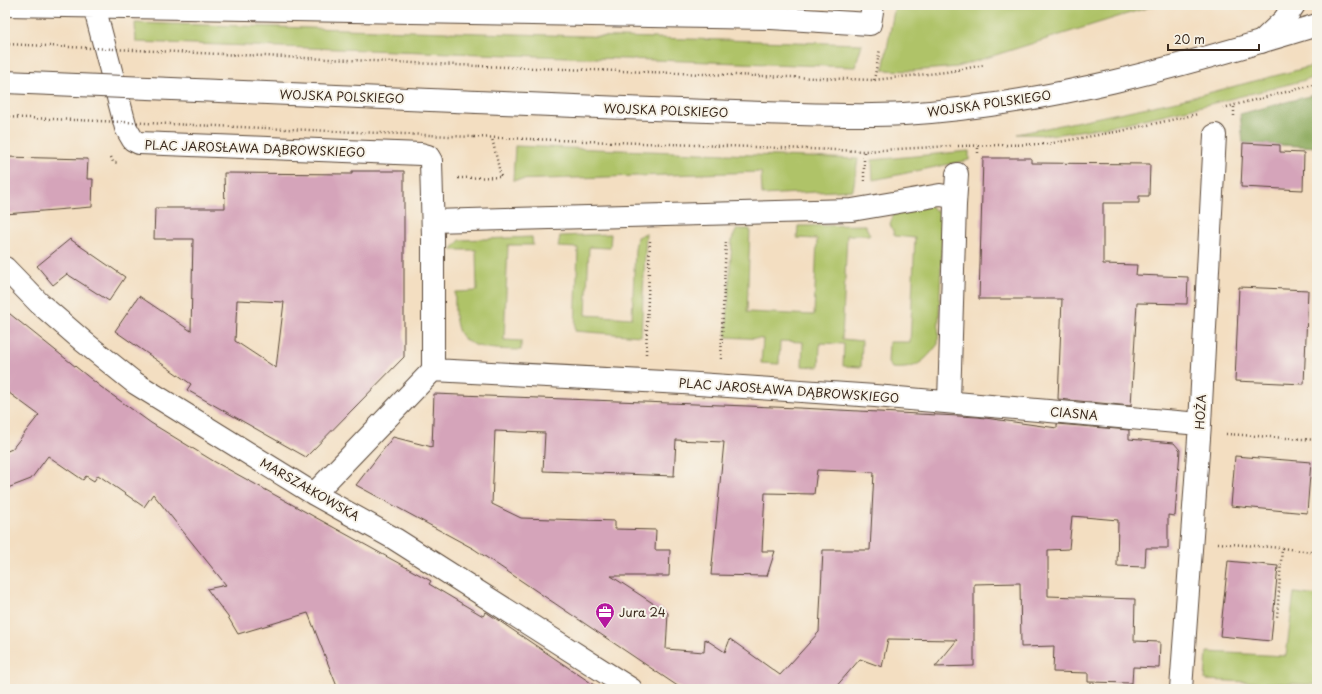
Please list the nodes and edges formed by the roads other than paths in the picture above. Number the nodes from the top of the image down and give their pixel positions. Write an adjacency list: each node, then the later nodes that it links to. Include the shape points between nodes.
1 (5, 5): 3 (street)
2 (1294, 5): 7 (street, via 1280,25)
3 (94, 6): 4 (street); 12 (street, PLAC JAROSŁAWA DĄBROWSKIEGO, via 126,128 133,140 146,145 421,154 428,156 431,161)
4 (341, 8): 5 (street, via 771,18)
5 (872, 14)
6 (1317, 24): 7 (street, WOJSKA POLSKIEGO)
7 (1261, 42): 8 (street, WOJSKA POLSKIEGO, bridge, via 1159,69 1023,100 902,114 700,111)
8 (5, 82)
9 (1215, 135): 16 (street, HOŻA)
10 (957, 174): 11 (street)
11 (955, 206): 12 (street, via 952,197 940,195 852,210); 15 (street)
12 (433, 221): 14 (street, PLAC JAROSŁAWA DĄBROWSKIEGO)
13 (5, 268): 17 (street, MARSZAŁKOWSKA, via 39,303 135,382)
14 (433, 370): 15 (street, PLAC JAROSŁAWA DĄBROWSKIEGO, via 645,380); 17 (street)
15 (949, 401): 16 (street, CIASNA)
16 (1200, 424): 19 (street, HOŻA)
17 (314, 494): 18 (street, MARSZAŁKOWSKA, via 402,543)
18 (631, 689)
19 (1180, 689)

